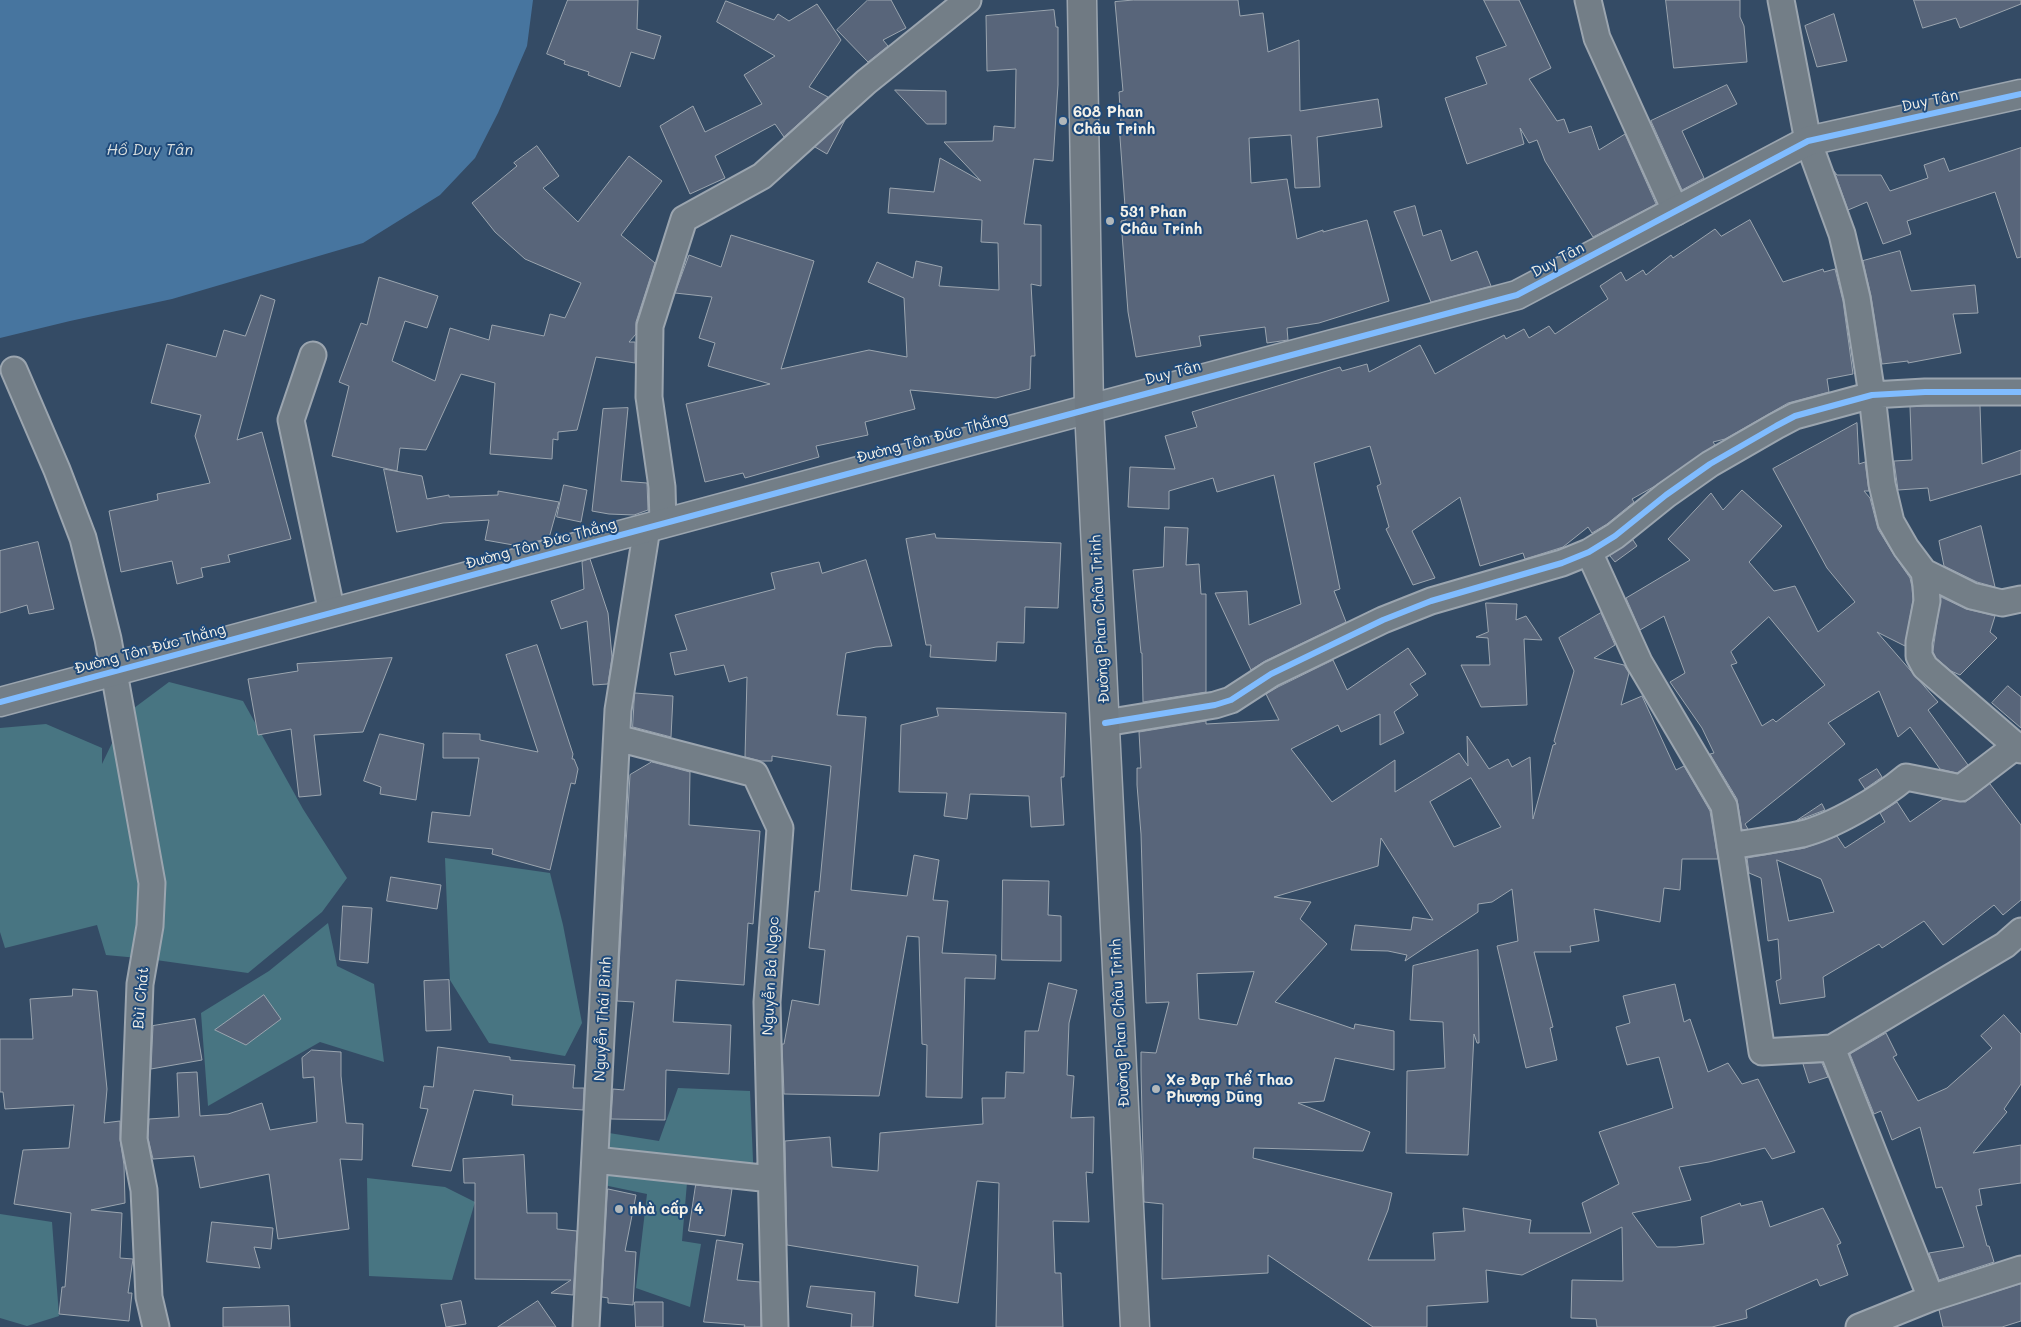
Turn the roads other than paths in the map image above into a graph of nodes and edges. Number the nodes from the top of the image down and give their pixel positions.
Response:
1 (968, 0) edge
2 (1082, 0) edge
3 (1588, 0) edge
4 (1781, 0) edge
5 (2021, 94) edge
6 (1808, 141) junction
7 (1676, 212) junction
8 (313, 355) dead end
9 (14, 370) dead end
10 (2021, 392) edge
11 (1872, 395) junction
12 (1089, 409) junction
13 (655, 526) junction
14 (1589, 552) junction
15 (1924, 572) junction
16 (2021, 599) edge
17 (332, 613) junction
18 (113, 672) junction
19 (0, 702) edge
20 (1105, 723) junction
21 (617, 738) junction
22 (2019, 748) edge
23 (1730, 846) junction
24 (2021, 931) edge
25 (1832, 1048) junction
26 (595, 1160) junction
27 (771, 1179) junction
28 (2021, 1269) edge
29 (1931, 1298) junction
30 (156, 1327) edge
31 (586, 1327) edge
32 (775, 1327) edge
33 (1135, 1327) edge
34 (1859, 1327) edge

1 - 13 street, Nguyễn Thái Bình
2 - 12 main road, Đường Phan Châu Trinh
3 - 7 street
4 - 6 street
5 - 6 street, Duy Tân
6 - 7 street, Duy Tân
6 - 11 street
7 - 12 street, Duy Tân
8 - 17 street
9 - 18 street, Bùi Chát
10 - 11 street
11 - 14 street
11 - 15 street
12 - 13 street, Đường Tôn Đức Thắng
12 - 20 main road, Đường Phan Châu Trinh
13 - 17 street, Đường Tôn Đức Thắng
13 - 21 street, Nguyễn Thái Bình
14 - 20 street
14 - 23 street
15 - 16 street
15 - 22 street
17 - 18 street, Đường Tôn Đức Thắng
18 - 19 street, Đường Tôn Đức Thắng
18 - 30 street, Bùi Chát
20 - 33 main road, Đường Phan Châu Trinh
21 - 26 street, Nguyễn Thái Bình
21 - 27 street, Nguyễn Bá Ngọc
22 - 23 street
23 - 25 street
24 - 25 street
25 - 29 street
26 - 27 street
26 - 31 street, Nguyễn Thái Bình
27 - 32 street, Nguyễn Bá Ngọc
28 - 29 street
29 - 34 street

